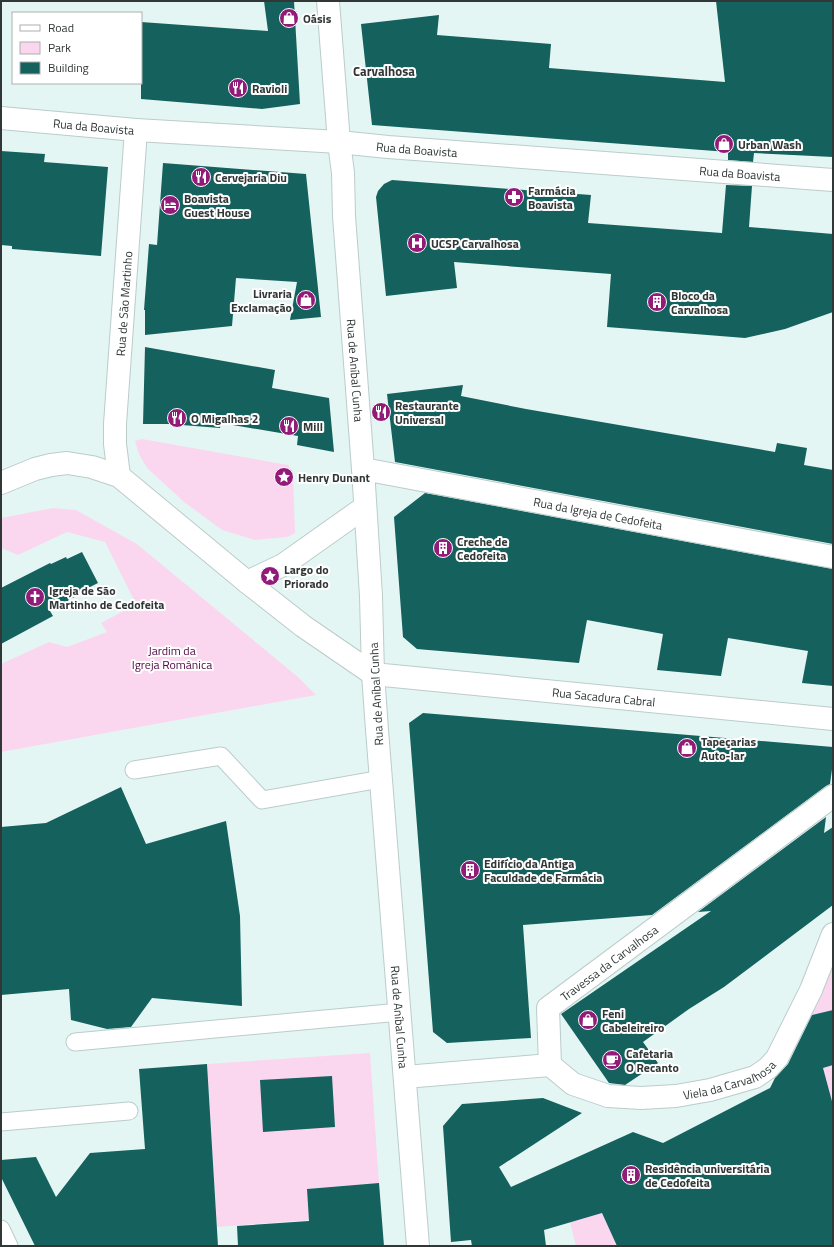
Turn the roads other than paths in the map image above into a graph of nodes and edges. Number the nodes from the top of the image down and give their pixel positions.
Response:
1 (328, 1) edge
2 (1, 118) edge
3 (136, 130) junction
4 (339, 142) junction
5 (833, 180) edge
6 (363, 469) junction
7 (119, 476) junction
8 (1, 483) edge
9 (365, 508) junction
10 (833, 557) edge
11 (247, 582) junction
12 (374, 674) junction
13 (833, 719) edge
14 (134, 770) dead end
15 (381, 779) junction
16 (833, 796) edge
17 (833, 934) edge
18 (400, 1012) junction
19 (75, 1042) dead end
20 (550, 1065) junction
21 (405, 1077) junction
22 (129, 1111) dead end
23 (1, 1122) edge
24 (1, 1229) edge
25 (9, 1246) edge
26 (418, 1246) edge

1 - 4 street, Rua de Aníbal Cunha
2 - 3 street, Rua da Boavista
3 - 4 street, Rua da Boavista
3 - 7 street, Rua de São Martinho
4 - 5 street, Rua da Boavista
4 - 6 street, Rua de Aníbal Cunha
6 - 9 street, Rua de Aníbal Cunha
6 - 10 street, Rua da Igreja de Cedofeita
7 - 8 street
7 - 11 street
9 - 11 street
9 - 12 street, Rua de Aníbal Cunha
11 - 12 street
12 - 13 street, Rua Sacadura Cabral
12 - 15 street, Rua de Aníbal Cunha
14 - 15 lane
15 - 18 street, Rua de Aníbal Cunha
16 - 20 street, Travessa da Carvalhosa
17 - 20 street, Viela da Carvalhosa
18 - 19 lane
18 - 21 street, Rua de Aníbal Cunha
20 - 21 street
21 - 26 street, Rua de Aníbal Cunha
22 - 23 lane
24 - 25 lane

